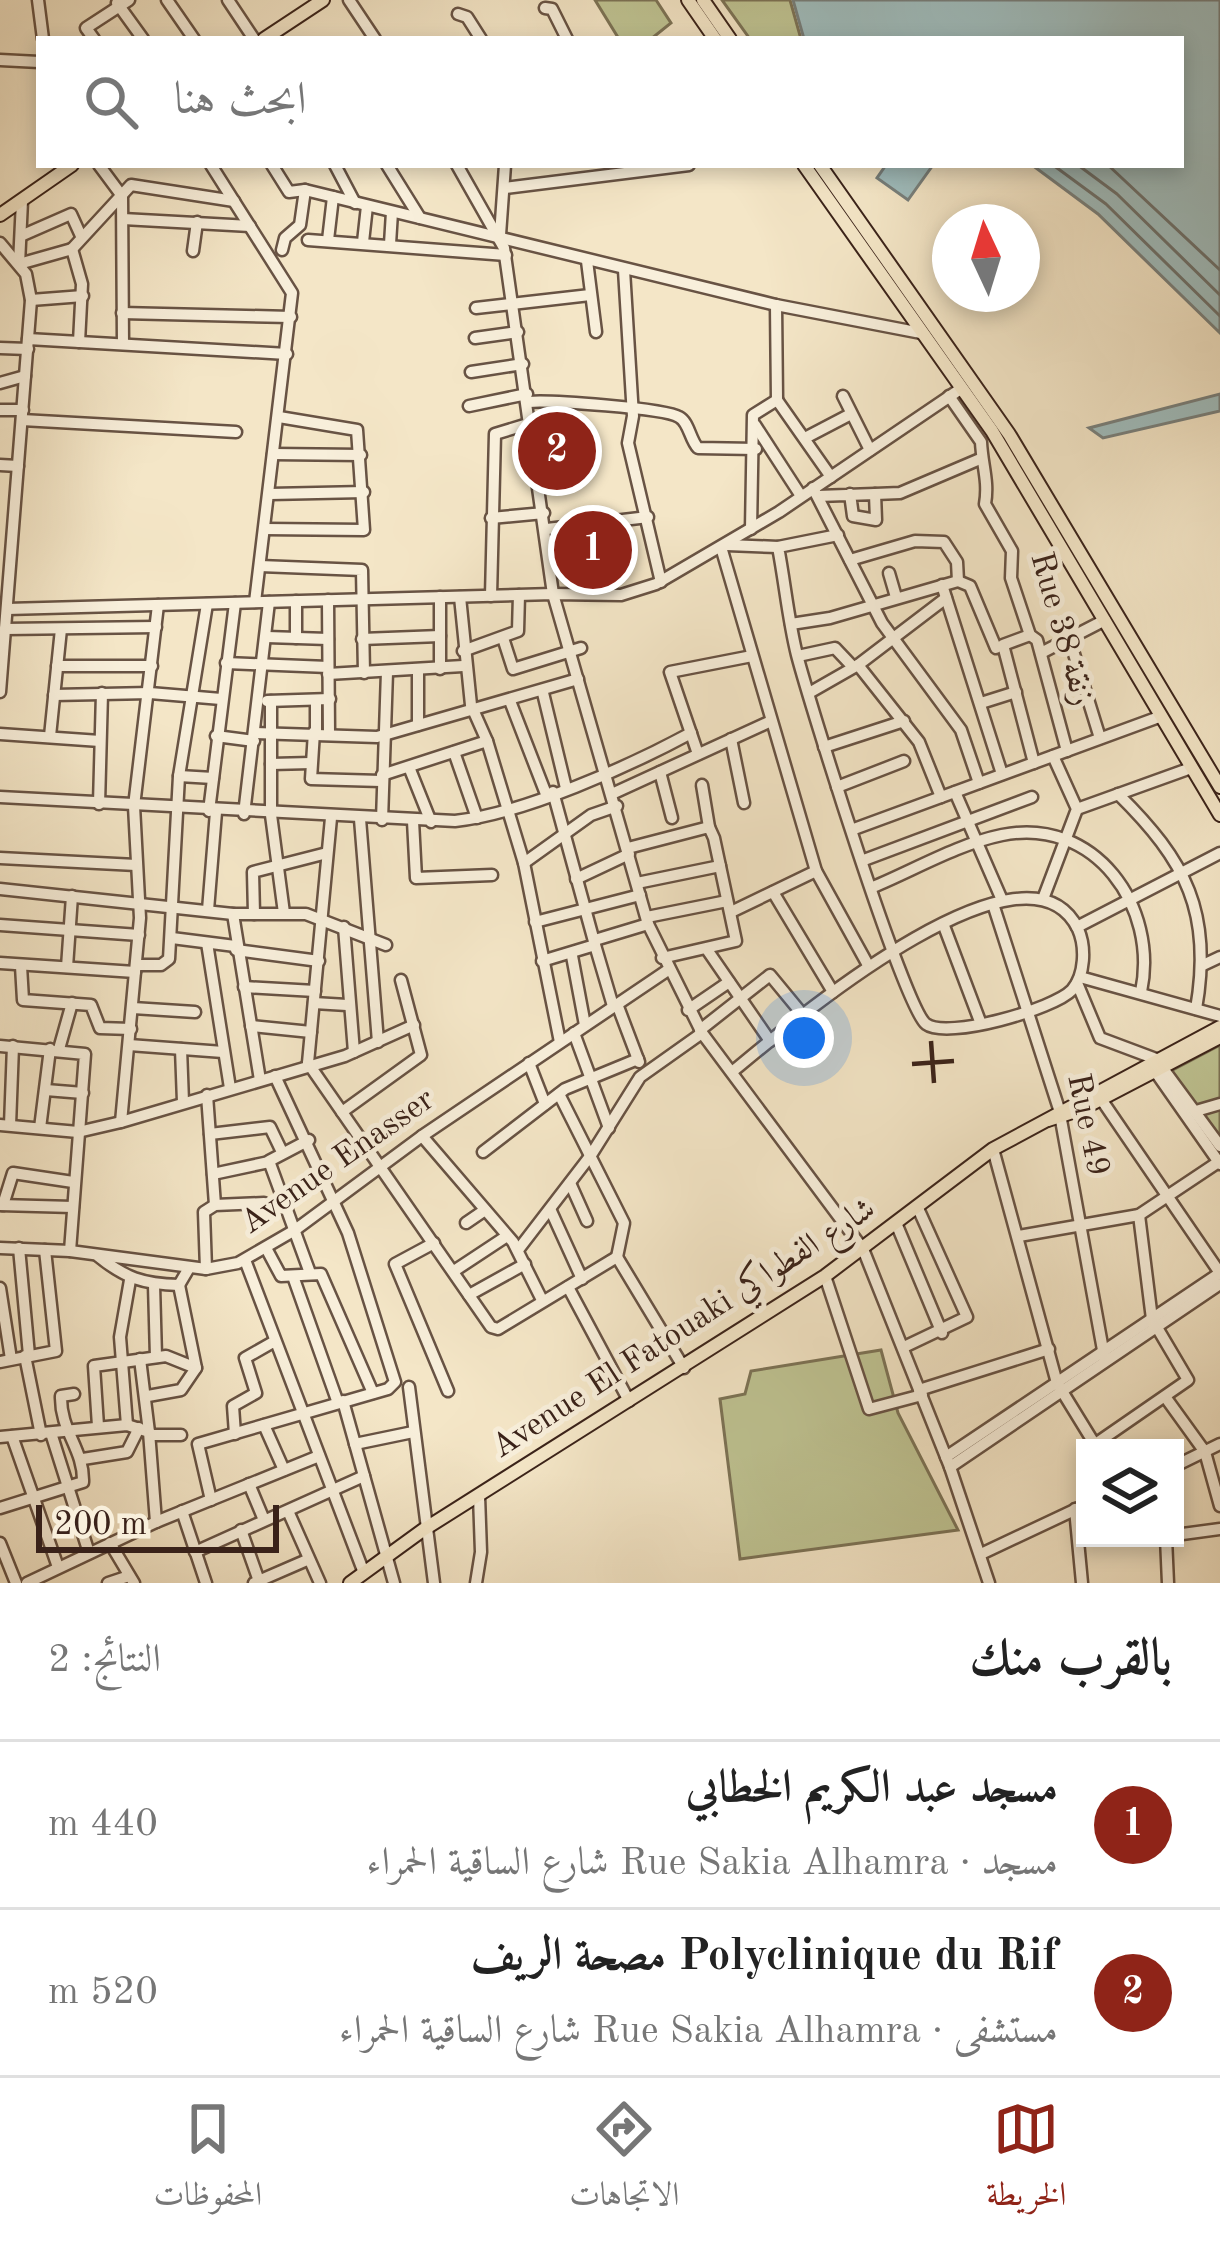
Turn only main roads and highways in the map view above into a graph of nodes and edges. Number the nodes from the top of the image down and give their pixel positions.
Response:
1 (312, 0) edge
2 (323, 0) edge
3 (688, 0) edge
4 (703, 0) edge
5 (263, 36) edge
6 (264, 36) edge
7 (713, 36) edge
8 (728, 36) edge
9 (68, 168) edge
10 (806, 168) edge
11 (822, 168) edge
12 (0, 215) edge
13 (1220, 787) edge
14 (1220, 815) edge
15 (1220, 1027) edge
16 (1220, 1037) edge
17 (1154, 1063) junction
18 (1056, 1116) junction
19 (350, 1583) edge

1 - 5 main road
2 - 6 main road
3 - 7 main road
4 - 8 main road
9 - 12 main road
10 - 14 main road
11 - 13 main road
15 - 17 main road, Avenue El Fatouaki شارع الفطواكي
16 - 17 main road, Avenue El Fatouaki شارع الفطواكي
17 - 18 main road, Avenue El Fatouaki شارع الفطواكي
17 - 18 main road, Avenue El Fatouaki شارع الفطواكي
18 - 19 main road, Avenue El Fatouaki شارع الفطواكي

